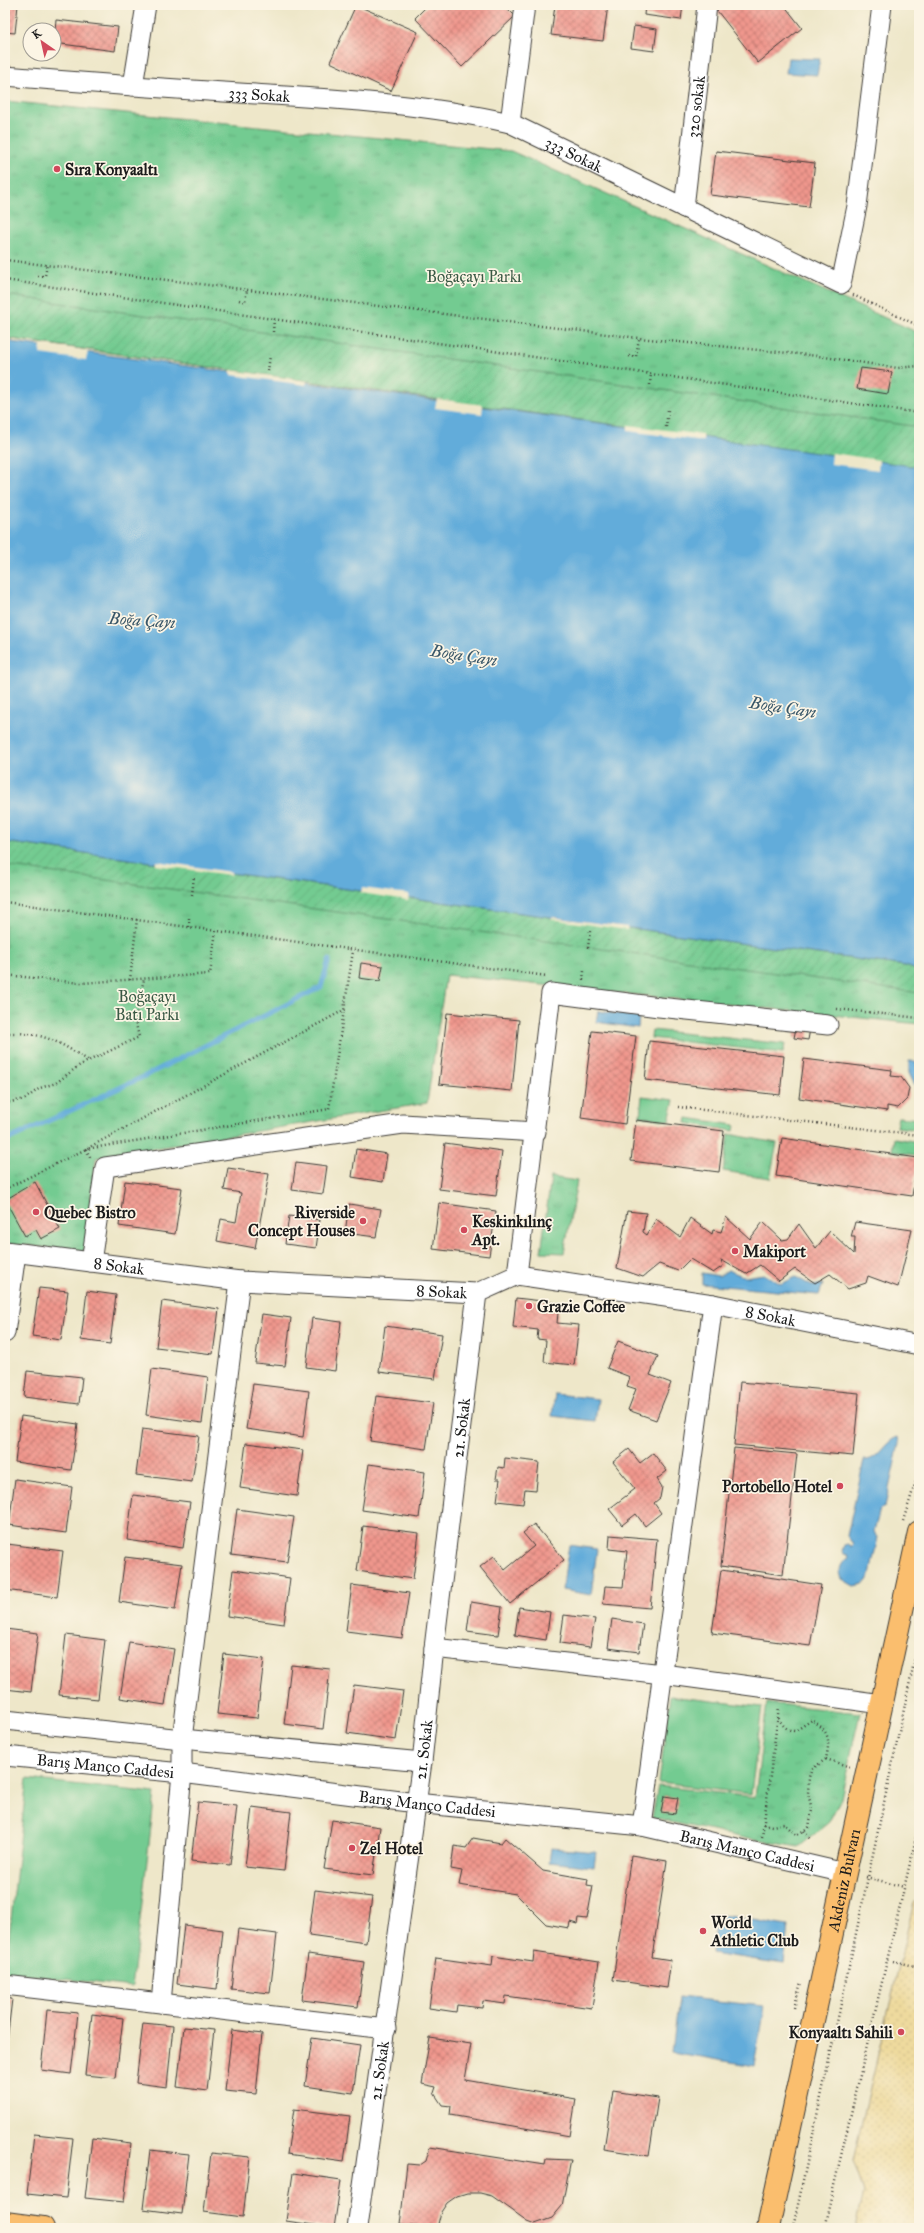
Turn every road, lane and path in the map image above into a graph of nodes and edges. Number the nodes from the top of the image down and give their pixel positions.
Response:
1 (146, 5) edge
2 (525, 5) edge
3 (707, 5) edge
4 (882, 5) edge
5 (5, 76) edge
6 (134, 86) junction
7 (510, 123) junction
8 (684, 208) junction
9 (5, 260) edge
10 (47, 265) junction
11 (38, 276) dead end
12 (5, 280) edge
13 (247, 289) junction
14 (853, 295) dead end
15 (239, 300) dead end
16 (274, 319) junction
17 (919, 326) edge
18 (273, 332) dead end
19 (639, 338) junction
20 (270, 355) dead end
21 (629, 356) dead end
22 (919, 366) edge
23 (268, 371) dead end
24 (651, 374) junction
25 (650, 385) dead end
26 (668, 410) dead end
27 (919, 413) edge
28 (666, 427) dead end
29 (194, 876) dead end
30 (192, 895) dead end
31 (5, 902) edge
32 (189, 917) dead end
33 (137, 919) junction
34 (188, 927) junction
35 (216, 931) junction
36 (590, 931) dead end
37 (588, 948) dead end
38 (353, 950) junction
39 (584, 971) dead end
40 (5, 975) edge
41 (551, 976) dead end
42 (144, 979) junction
43 (575, 979) dead end
44 (130, 980) junction
45 (346, 1009) junction
46 (828, 1025) dead end
47 (5, 1033) edge
48 (89, 1060) junction
49 (5, 1103) edge
50 (678, 1107) dead end
51 (536, 1132) junction
52 (919, 1135) edge
53 (86, 1149) junction
54 (90, 1163) dead end
55 (5, 1189) edge
56 (11, 1252) edge
57 (91, 1262) junction
58 (517, 1275) junction
59 (240, 1281) junction
60 (477, 1293) junction
61 (713, 1304) junction
62 (5, 1333) edge
63 (919, 1345) edge
64 (919, 1532) edge
65 (919, 1639) edge
66 (434, 1648) junction
67 (663, 1674) junction
68 (882, 1704) junction
69 (779, 1705) dead end
70 (778, 1717) junction
71 (5, 1720) edge
72 (182, 1739) junction
73 (5, 1756) edge
74 (826, 1759) junction
75 (422, 1762) junction
76 (855, 1769) dead end
77 (182, 1774) junction
78 (416, 1803) junction
79 (763, 1824) junction
80 (919, 1825) edge
81 (642, 1826) junction
82 (804, 1831) junction
83 (810, 1839) dead end
84 (758, 1853) junction
85 (845, 1873) junction
86 (867, 1877) junction
87 (904, 1887) junction
88 (893, 1961) dead end
89 (919, 1967) edge
90 (5, 1985) edge
91 (161, 2003) junction
92 (386, 2029) junction
93 (5, 2223) edge
94 (43, 2228) edge
95 (357, 2228) edge
96 (768, 2228) edge
97 (793, 2228) edge
98 (824, 2228) edge

1 - 6 street
2 - 7 street
3 - 8 street, 320 sokak
4 - 8 street, 333 Sokak
5 - 6 street, 333 Sokak
6 - 7 street, 333 Sokak
7 - 8 street, 333 Sokak
9 - 10 path
10 - 11 path
10 - 13 path
12 - 16 path
13 - 15 path
13 - 19 path
14 - 17 path
16 - 18 path
16 - 24 path
19 - 21 path
19 - 22 path
20 - 23 path
24 - 25 path
24 - 27 path
26 - 28 path
29 - 30 path
31 - 33 path
32 - 34 path
33 - 34 path
33 - 44 path
34 - 35 path
35 - 38 path
35 - 42 path
36 - 37 path
38 - 41 path
38 - 45 path
39 - 43 path
40 - 44 path
42 - 44 path
42 - 48 path
45 - 53 path
45 - 53 path
46 - 51 street
47 - 48 path
48 - 49 path
50 - 52 path
51 - 57 street
51 - 58 street
53 - 54 path
53 - 55 path
56 - 57 street, 8 Sokak
56 - 62 street
57 - 59 street, 8 Sokak
58 - 60 street, 8 Sokak
58 - 61 street, 8 Sokak
59 - 60 street, 8 Sokak
59 - 72 street
60 - 66 street, 21. Sokak
61 - 63 street, 8 Sokak
61 - 67 street
64 - 68 main road, Akdeniz Bulvarı
65 - 86 path
66 - 67 street
66 - 75 street, 21. Sokak
67 - 68 street
67 - 81 street
68 - 85 main road, Akdeniz Bulvarı
69 - 70 path
70 - 74 path
70 - 79 path
71 - 72 street
72 - 75 street
72 - 77 street
73 - 77 street, Barış Manço Caddesi
74 - 76 path
74 - 82 path
75 - 78 street, 21. Sokak
77 - 78 street, Barış Manço Caddesi
77 - 91 street
78 - 81 street, Barış Manço Caddesi
78 - 92 street, 21. Sokak
79 - 82 path
79 - 84 path
80 - 87 path
81 - 84 street, Barış Manço Caddesi
82 - 83 path
84 - 85 street, Barış Manço Caddesi
85 - 96 main road, Akdeniz Bulvarı
86 - 87 path
86 - 97 path
87 - 98 path
88 - 89 path
90 - 91 street
91 - 92 street
92 - 95 street, 21. Sokak
93 - 94 main road

